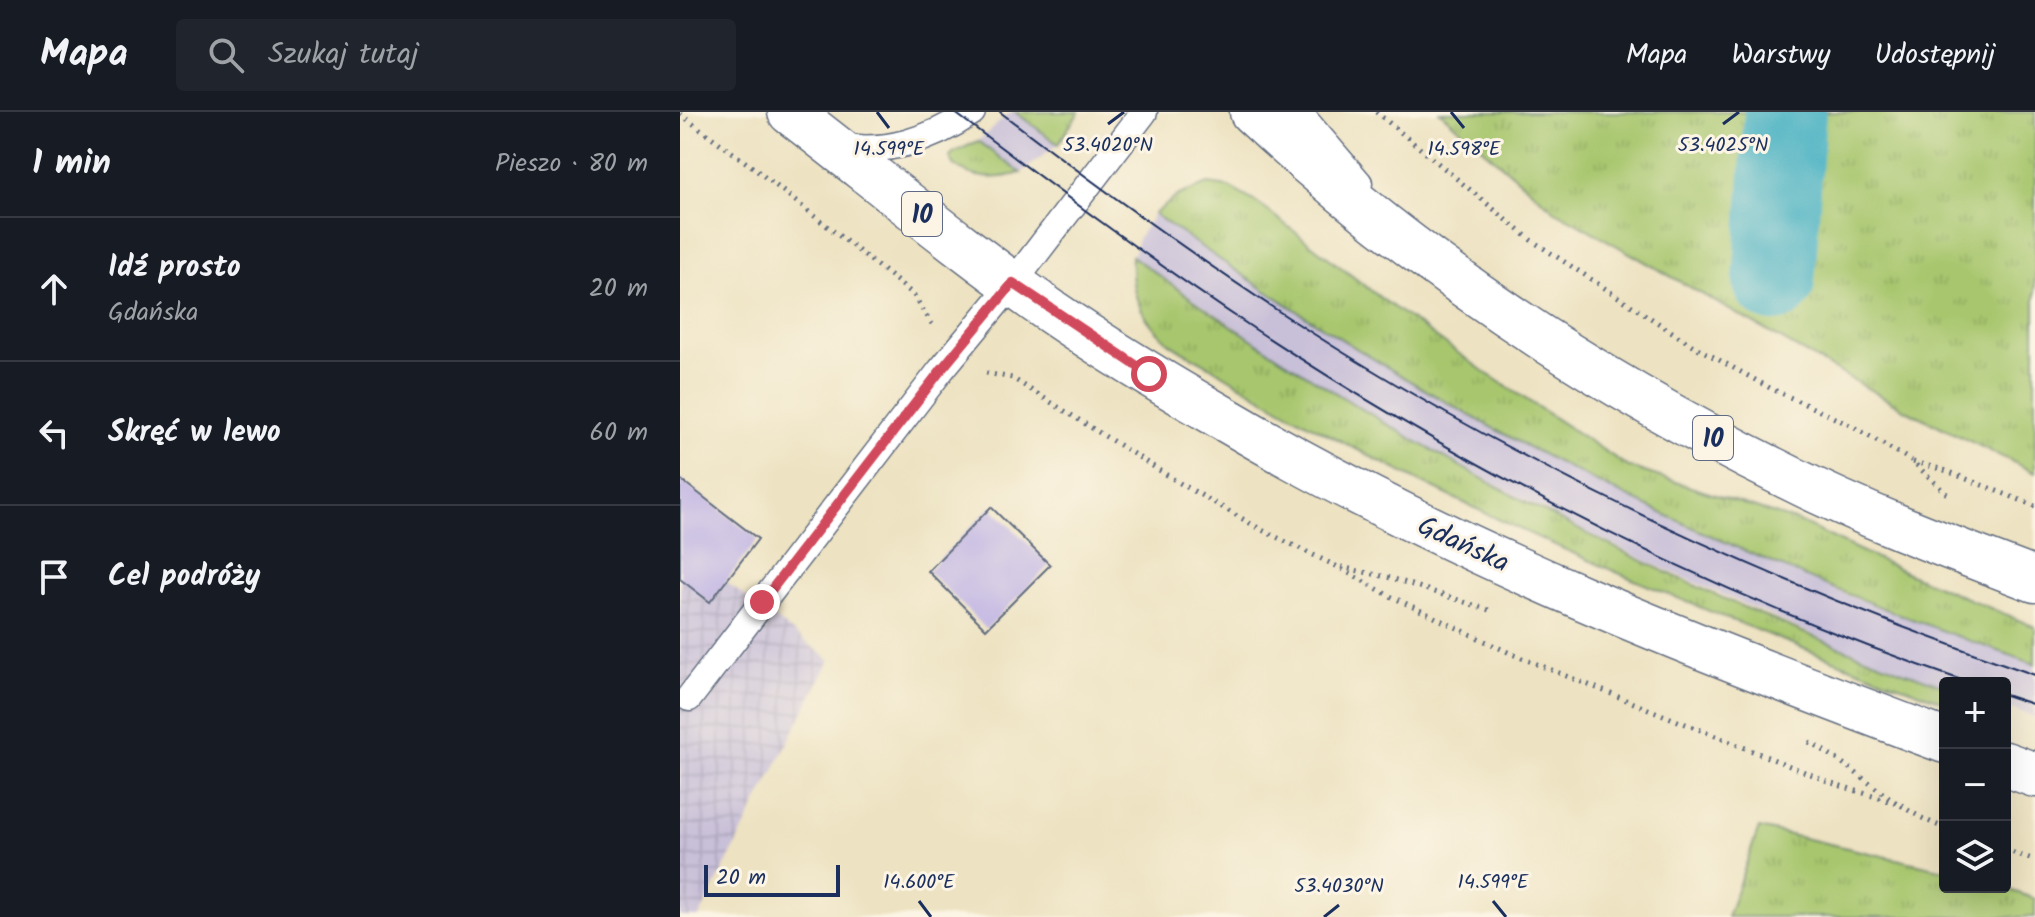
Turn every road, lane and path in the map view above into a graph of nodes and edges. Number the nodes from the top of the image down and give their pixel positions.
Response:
1 (790, 112) edge
2 (797, 112) edge
3 (972, 112) edge
4 (1144, 112) edge
5 (1252, 112) edge
6 (1298, 112) edge
7 (1376, 112) edge
8 (832, 144) junction
9 (1416, 250) junction
10 (1013, 283) junction
11 (2035, 506) edge
12 (2035, 580) edge
13 (1494, 611) dead end
14 (683, 700) edge
15 (1798, 737) dead end
16 (1939, 739) edge
17 (2011, 766) edge
18 (2035, 775) edge
19 (1904, 806) junction
20 (1939, 826) edge
21 (2011, 852) edge
22 (2035, 860) edge

1 - 8 main road, Gdańska / 10
2 - 8 lane
3 - 8 lane
4 - 10 lane
5 - 9 main road, 10
6 - 9 lane
7 - 11 path
8 - 10 main road, Gdańska / 10
9 - 12 main road, 10
10 - 14 lane
10 - 16 main road, Gdańska / 10
13 - 19 path
15 - 19 path
17 - 18 main road
19 - 20 path
21 - 22 path

